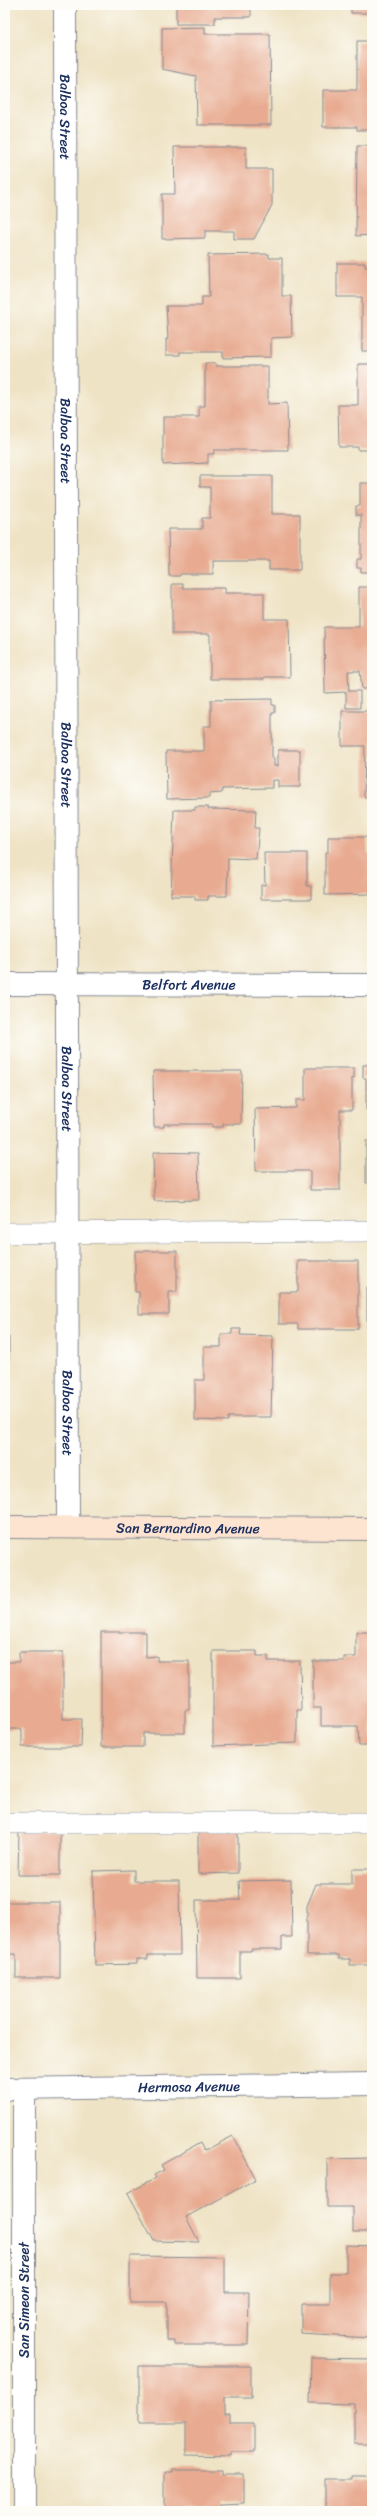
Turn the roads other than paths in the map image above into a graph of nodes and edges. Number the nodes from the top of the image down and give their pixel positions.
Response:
1 (65, 5) edge
2 (5, 984) edge
3 (68, 985) junction
4 (372, 985) edge
5 (372, 1231) edge
6 (68, 1232) junction
7 (5, 1233) edge
8 (68, 1526) junction
9 (5, 1527) edge
10 (372, 1529) edge
11 (5, 1823) edge
12 (372, 1823) edge
13 (372, 2084) edge
14 (14, 2089) edge
15 (24, 2511) edge

1 - 3 street, Balboa Street
2 - 3 street, Belfort Avenue
3 - 4 street, Belfort Avenue
3 - 6 street, Balboa Street
5 - 6 lane
6 - 7 lane
6 - 8 street, Balboa Street
8 - 9 main road, San Bernardino Avenue
8 - 10 main road, San Bernardino Avenue
11 - 12 lane
13 - 14 street, Hermosa Avenue
14 - 15 street, San Simeon Street

